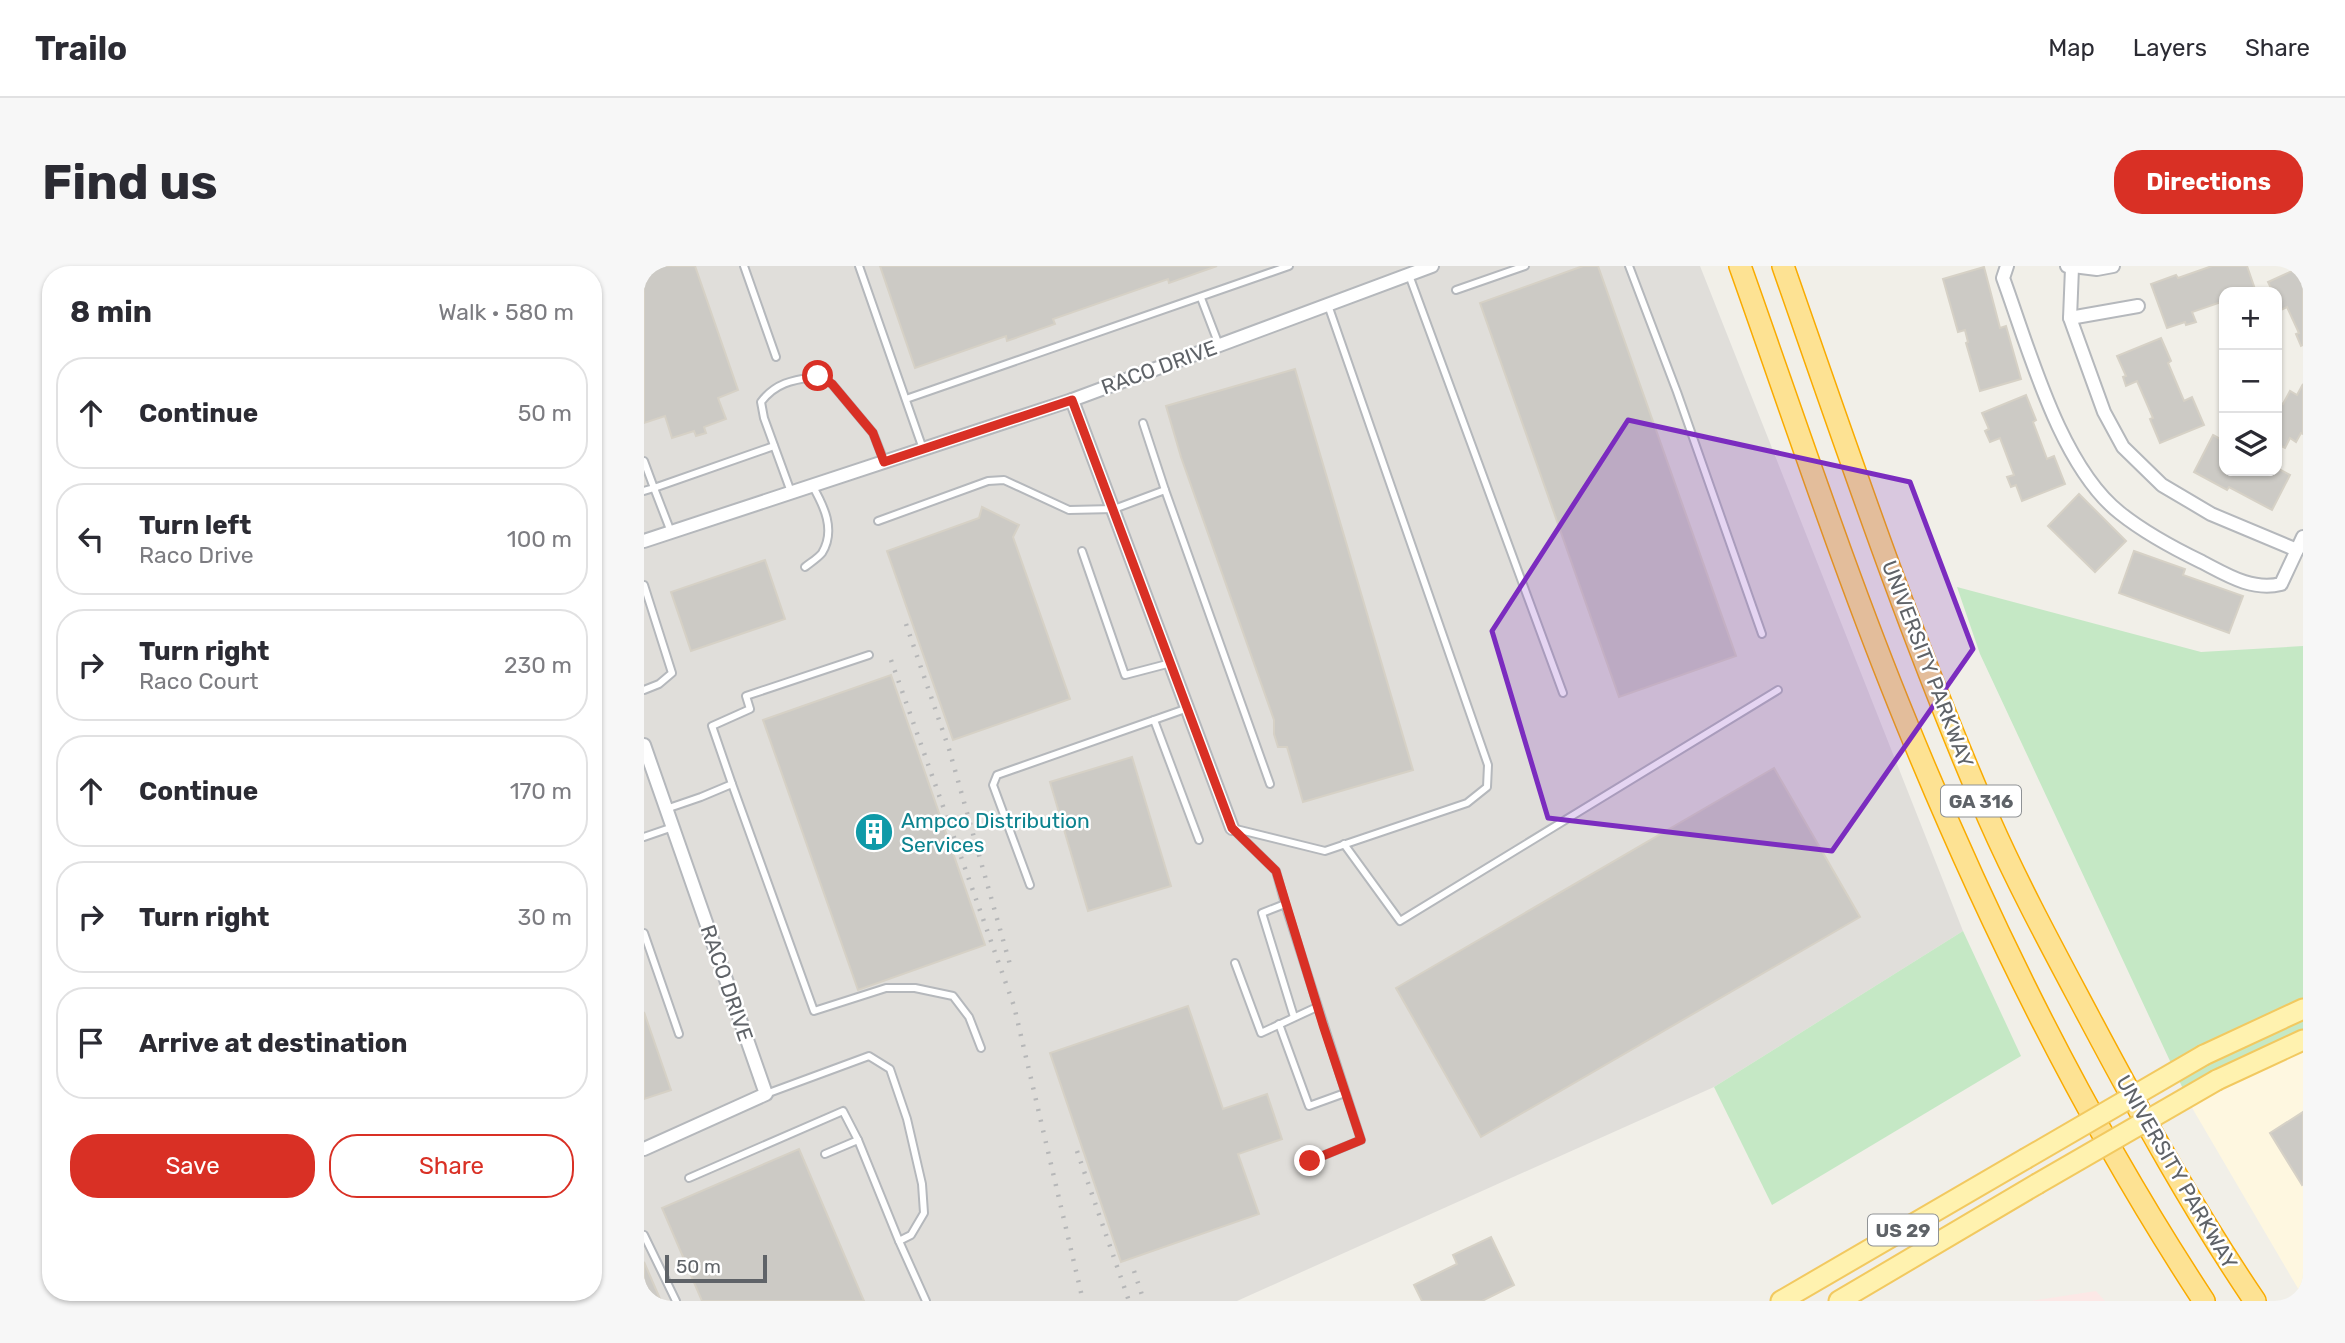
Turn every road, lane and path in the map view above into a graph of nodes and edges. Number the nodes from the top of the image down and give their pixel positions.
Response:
1 (744, 266) edge
2 (859, 266) edge
3 (1289, 266) edge
4 (1432, 266) edge
5 (1525, 266) edge
6 (1629, 266) edge
7 (1728, 266) edge
8 (1740, 266) edge
9 (1783, 266) edge
10 (2007, 266) edge
11 (2113, 266) edge
12 (2071, 267) edge
13 (1409, 275) junction
14 (1456, 290) dead end
15 (1201, 298) junction
16 (1328, 305) junction
17 (2138, 306) dead end
18 (2070, 318) junction
19 (1764, 332) junction
20 (1219, 345) junction
21 (776, 357) dead end
22 (905, 399) junction
23 (1072, 400) junction
24 (1143, 423) dead end
25 (774, 446) junction
26 (923, 449) junction
27 (644, 461) edge
28 (884, 462) junction
29 (812, 485) junction
30 (654, 488) junction
31 (1165, 490) junction
32 (644, 491) edge
33 (791, 492) junction
34 (1114, 509) junction
35 (878, 521) dead end
36 (671, 532) junction
37 (2303, 537) edge
38 (644, 541) edge
39 (2297, 550) junction
40 (1082, 551) dead end
41 (805, 566) dead end
42 (644, 585) edge
43 (1762, 634) dead end
44 (869, 655) dead end
45 (1171, 663) junction
46 (644, 690) edge
47 (1778, 690) dead end
48 (1563, 693) dead end
49 (1188, 708) junction
50 (1154, 720) junction
51 (644, 745) edge
52 (732, 784) junction
53 (1270, 784) dead end
54 (666, 809) junction
55 (673, 828) junction
56 (1232, 828) junction
57 (644, 838) edge
58 (1199, 840) dead end
59 (1344, 844) junction
60 (1030, 885) dead end
61 (1285, 904) junction
62 (644, 933) edge
63 (1236, 964) dead end
64 (1317, 1007) junction
65 (2303, 1009) edge
66 (1294, 1017) junction
67 (1279, 1024) junction
68 (679, 1034) dead end
69 (2303, 1040) edge
70 (981, 1048) dead end
71 (1345, 1093) junction
72 (766, 1094) junction
73 (858, 1140) junction
74 (644, 1149) edge
75 (825, 1154) dead end
76 (1310, 1161) dead end
77 (689, 1178) dead end
78 (644, 1235) edge
79 (899, 1241) junction
80 (676, 1301) edge
81 (926, 1301) edge
82 (1781, 1301) edge
83 (1839, 1301) edge
84 (2204, 1301) edge
85 (2255, 1301) edge

1 - 21 lane
2 - 22 lane
3 - 15 lane
4 - 13 street, RACO DRIVE
5 - 14 lane
6 - 43 lane
7 - 19 highway
8 - 19 highway, UNIVERSITY PARKWAY / GA 316
9 - 85 highway, UNIVERSITY PARKWAY / GA 316
10 - 39 street
11 - 12 street
12 - 18 street
13 - 16 street, RACO DRIVE
13 - 48 lane
15 - 20 lane
15 - 22 lane
16 - 20 street, RACO DRIVE
16 - 59 lane
17 - 18 street
18 - 39 street
19 - 84 highway, UNIVERSITY PARKWAY / GA 316
20 - 23 street, RACO DRIVE
22 - 26 lane
23 - 26 street, RACO DRIVE
23 - 34 street
24 - 31 lane
25 - 28 lane
25 - 30 lane
25 - 33 lane
26 - 28 street, RACO DRIVE
27 - 30 lane
28 - 29 street, RACO DRIVE
29 - 33 street, RACO DRIVE
29 - 41 lane
30 - 32 lane
30 - 36 lane
31 - 34 lane
31 - 53 lane
33 - 36 street, RACO DRIVE
34 - 35 lane
34 - 45 street
36 - 38 street, RACO DRIVE
37 - 39 street
40 - 45 lane
42 - 46 lane
44 - 52 lane
45 - 49 street
47 - 59 lane
49 - 50 lane
49 - 56 street
50 - 58 lane
50 - 60 lane
51 - 54 street, RACO DRIVE
52 - 54 lane
52 - 70 lane
54 - 55 street, RACO DRIVE
55 - 57 lane
55 - 72 street, RACO DRIVE
56 - 59 lane
56 - 61 lane
61 - 64 lane
61 - 66 lane
62 - 68 lane
63 - 67 lane
64 - 66 lane
64 - 71 lane
65 - 82 main road, US 29, bridge
66 - 67 lane
67 - 71 lane
69 - 83 main road, US 29, bridge
71 - 76 lane
72 - 74 street
72 - 79 lane
73 - 75 lane
73 - 77 lane
73 - 79 lane
78 - 80 lane
79 - 81 lane

